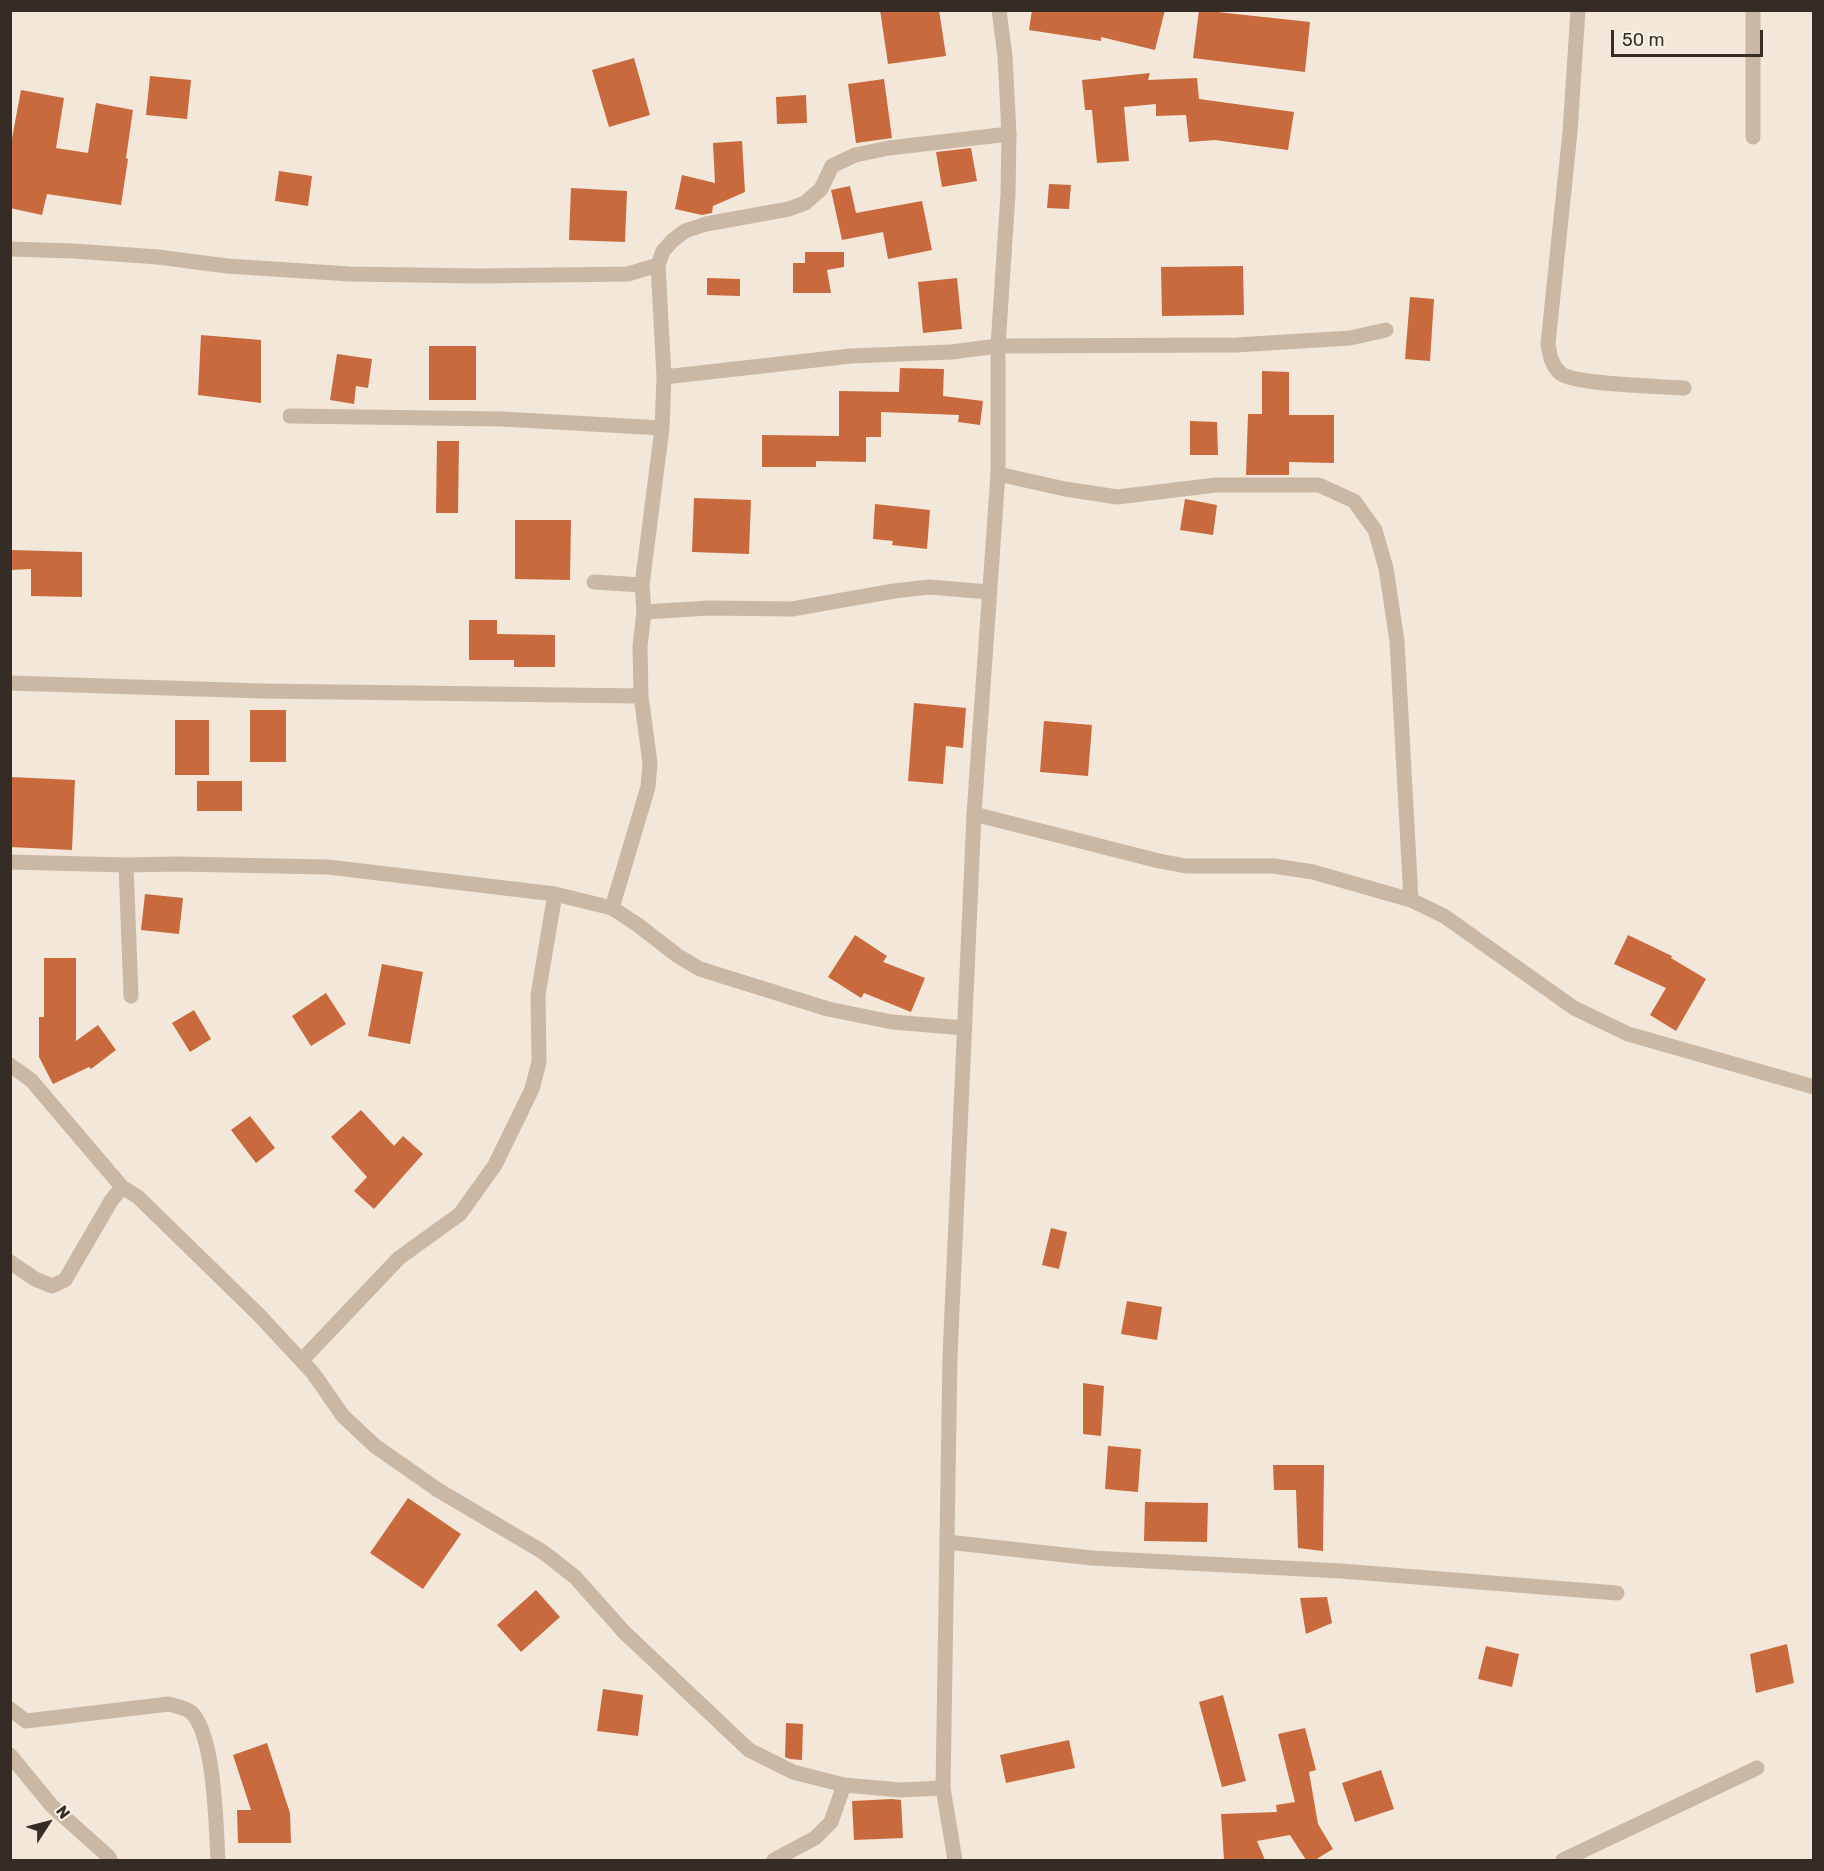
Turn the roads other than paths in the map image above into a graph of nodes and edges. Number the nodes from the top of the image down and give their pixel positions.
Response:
1 (999, 10) edge
2 (1578, 10) edge
3 (1753, 10) edge
4 (1009, 134) junction
5 (1753, 136) dead end
6 (10, 249) edge
7 (658, 265) junction
8 (1386, 330) dead end
9 (998, 346) junction
10 (664, 377) junction
11 (1684, 388) dead end
12 (290, 416) dead end
13 (662, 428) junction
14 (998, 474) junction
15 (594, 582) dead end
16 (642, 585) junction
17 (989, 592) junction
18 (644, 612) junction
19 (10, 682) edge
20 (641, 696) junction
21 (974, 814) junction
22 (10, 862) edge
23 (126, 866) junction
24 (555, 894) junction
25 (1411, 900) junction
26 (612, 908) junction
27 (131, 996) dead end
28 (965, 1028) junction
29 (10, 1065) edge
30 (1814, 1087) edge
31 (122, 1186) junction
32 (10, 1262) edge
33 (302, 1360) junction
34 (947, 1542) junction
35 (1617, 1593) dead end
36 (10, 1709) edge
37 (10, 1755) edge
38 (1757, 1768) dead end
39 (844, 1785) junction
40 (943, 1788) junction
41 (110, 1860) edge
42 (218, 1860) edge
43 (774, 1860) edge
44 (955, 1860) edge
45 (1563, 1860) edge

1 - 4 street
2 - 11 street
3 - 5 street
4 - 7 street
4 - 9 street
6 - 7 street
7 - 10 street
8 - 9 street
9 - 10 street
9 - 14 street
10 - 13 street
12 - 13 street
13 - 16 street
14 - 17 street
14 - 25 street
15 - 16 street
16 - 18 street
17 - 18 street
17 - 21 street
18 - 20 street
19 - 20 street
20 - 26 street
21 - 25 street
21 - 28 street
22 - 23 street
23 - 24 street
23 - 27 street
24 - 26 street
24 - 33 street
25 - 30 street
26 - 28 street
28 - 34 street
29 - 31 street
31 - 32 street
31 - 33 street
33 - 39 street
34 - 35 street
34 - 40 street
36 - 42 street
37 - 41 street
38 - 45 street
39 - 40 street
39 - 43 street
40 - 44 street

